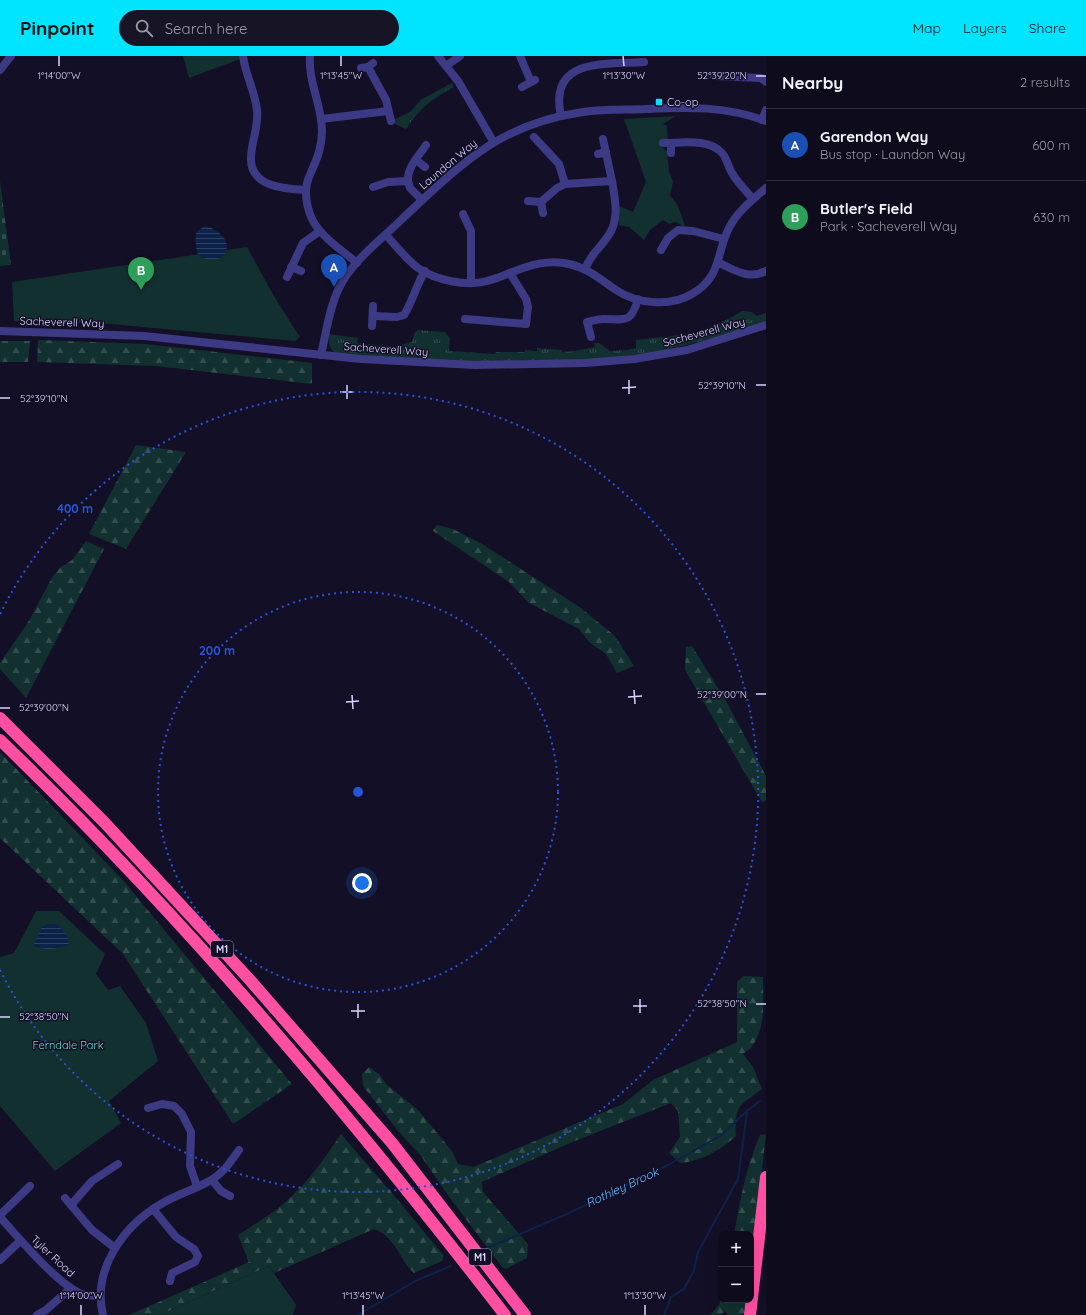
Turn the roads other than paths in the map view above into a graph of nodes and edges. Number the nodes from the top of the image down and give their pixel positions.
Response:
1 (11, 56) edge
2 (244, 56) edge
3 (310, 56) edge
4 (438, 56) edge
5 (460, 56) edge
6 (520, 56) edge
7 (644, 62) dead end
8 (367, 66) dead end
9 (446, 66) junction
10 (0, 70) edge
11 (714, 76) dead end
12 (766, 82) edge
13 (522, 87) dead end
14 (766, 110) edge
15 (388, 111) junction
16 (561, 116) junction
17 (321, 119) junction
18 (764, 120) edge
19 (391, 121) dead end
20 (534, 137) dead end
21 (602, 139) dead end
22 (493, 142) junction
23 (540, 144) junction
24 (426, 145) dead end
25 (533, 150) dead end
26 (671, 153) dead end
27 (416, 160) junction
28 (425, 167) dead end
29 (408, 181) junction
30 (612, 181) junction
31 (565, 184) junction
32 (373, 187) dead end
33 (766, 188) edge
34 (306, 190) junction
35 (753, 199) junction
36 (422, 200) junction
37 (528, 202) dead end
38 (541, 202) junction
39 (543, 213) dead end
40 (463, 214) dead end
41 (320, 231) junction
42 (386, 234) junction
43 (724, 239) junction
44 (661, 250) dead end
45 (357, 263) junction
46 (719, 263) junction
47 (291, 267) junction
48 (585, 269) junction
49 (301, 271) dead end
50 (425, 271) junction
51 (766, 271) edge
52 (510, 273) junction
53 (287, 277) dead end
54 (471, 283) junction
55 (638, 299) junction
56 (374, 306) dead end
57 (373, 316) junction
58 (465, 319) dead end
59 (766, 325) edge
60 (372, 326) dead end
61 (0, 331) edge
62 (591, 337) dead end
63 (321, 355) junction
64 (0, 718) edge
65 (0, 740) edge
66 (148, 1108) dead end
67 (239, 1150) dead end
68 (118, 1164) dead end
69 (766, 1177) edge
70 (212, 1180) junction
71 (30, 1186) dead end
72 (197, 1186) junction
73 (230, 1196) dead end
74 (65, 1198) dead end
75 (71, 1205) junction
76 (153, 1209) junction
77 (0, 1216) edge
78 (20, 1240) junction
79 (116, 1248) junction
80 (0, 1260) edge
81 (170, 1281) dead end
82 (71, 1288) junction
83 (100, 1296) junction
84 (37, 1315) edge
85 (103, 1315) edge
86 (505, 1315) edge
87 (524, 1315) edge
88 (750, 1315) edge

1 - 10 street
2 - 34 street
3 - 17 street
4 - 9 street
5 - 9 street
6 - 13 street
7 - 16 street
8 - 15 street
9 - 22 street
11 - 12 street
14 - 18 street
15 - 17 street
15 - 19 street
16 - 18 street, Laundon Way
16 - 22 street, Laundon Way
17 - 34 street
20 - 23 street
21 - 30 street
22 - 36 street, Laundon Way
23 - 25 street
23 - 31 street
24 - 27 street
26 - 35 street
27 - 28 street
27 - 29 street
29 - 32 street
29 - 36 street
30 - 31 street
30 - 48 street
31 - 38 street
33 - 35 street
34 - 41 street
35 - 43 street
36 - 42 street, Laundon Way
37 - 38 street
38 - 39 street
40 - 54 street
41 - 45 street
41 - 47 street
42 - 45 street, Laundon Way
42 - 50 street
43 - 44 street
43 - 46 street
45 - 63 street, Laundon Way
46 - 51 street
46 - 55 street
47 - 49 street
47 - 53 street
48 - 52 street
48 - 55 street
50 - 54 street
50 - 57 street
52 - 54 street
52 - 58 street
55 - 62 street
56 - 57 street
57 - 60 street
59 - 63 street, Sacheverell Way
61 - 63 street, Sacheverell Way
64 - 87 highway, M1
65 - 86 highway, M1
66 - 72 street
67 - 70 street
68 - 75 street
69 - 88 highway
70 - 72 street
70 - 73 street
71 - 77 street
72 - 76 street
74 - 75 street
75 - 79 street
76 - 79 street
76 - 81 street
77 - 78 street, Tyler Road
78 - 80 street
78 - 82 street, Tyler Road
79 - 83 street
82 - 83 street, Tyler Road
82 - 84 street
83 - 85 street

